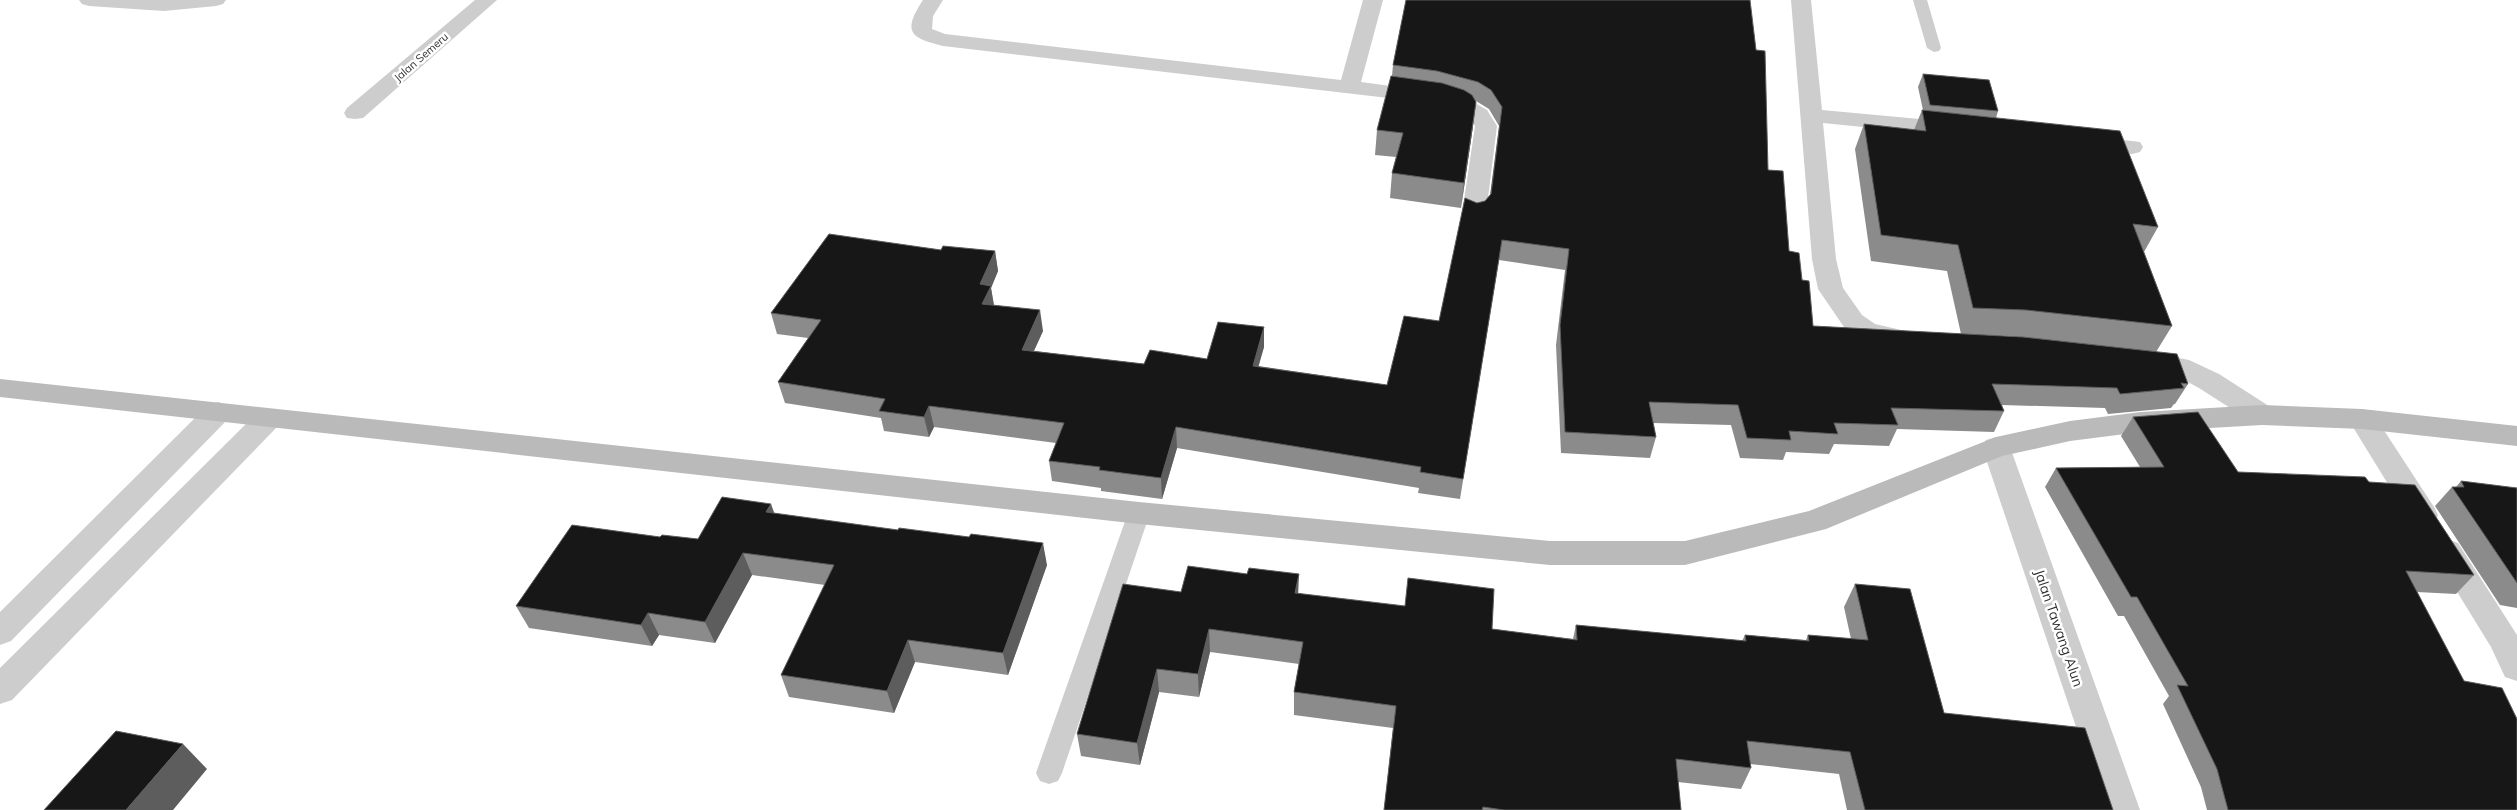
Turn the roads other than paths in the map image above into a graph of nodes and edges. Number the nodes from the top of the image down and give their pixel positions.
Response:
1 (89, 0) edge
2 (216, 0) edge
3 (487, 0) edge
4 (933, 0) edge
5 (1373, 0) edge
6 (1801, 0) edge
7 (1920, 0) edge
8 (1934, 48) dead end
9 (1348, 87) junction
10 (356, 114) dead end
11 (1812, 116) junction
12 (1977, 132) edge
13 (2064, 140) edge
14 (2132, 147) dead end
15 (1474, 214) edge
16 (1928, 344) edge
17 (2120, 357) edge
18 (0, 388) edge
19 (218, 412) junction
20 (2262, 416) junction
21 (268, 419) junction
22 (2362, 419) junction
23 (2517, 436) edge
24 (1996, 447) junction
25 (1139, 513) junction
26 (107, 526) junction
27 (157, 533) junction
28 (0, 632) edge
29 (2517, 667) edge
30 (0, 690) edge
31 (1050, 773) dead end
32 (2122, 810) edge

1 - 2 street
3 - 10 street, Jalan Semeru
4 - 9 street
5 - 9 street
6 - 11 street
7 - 8 lane
9 - 15 street
11 - 12 street
11 - 16 street
13 - 14 street
17 - 20 street
18 - 19 street
19 - 21 street
19 - 26 street
20 - 22 street
20 - 24 street
21 - 25 street
21 - 27 street
22 - 23 street
22 - 29 street
24 - 25 street
24 - 32 street, Jalan Tawang Alun
25 - 31 lane
26 - 27 street
26 - 28 street
27 - 30 street

